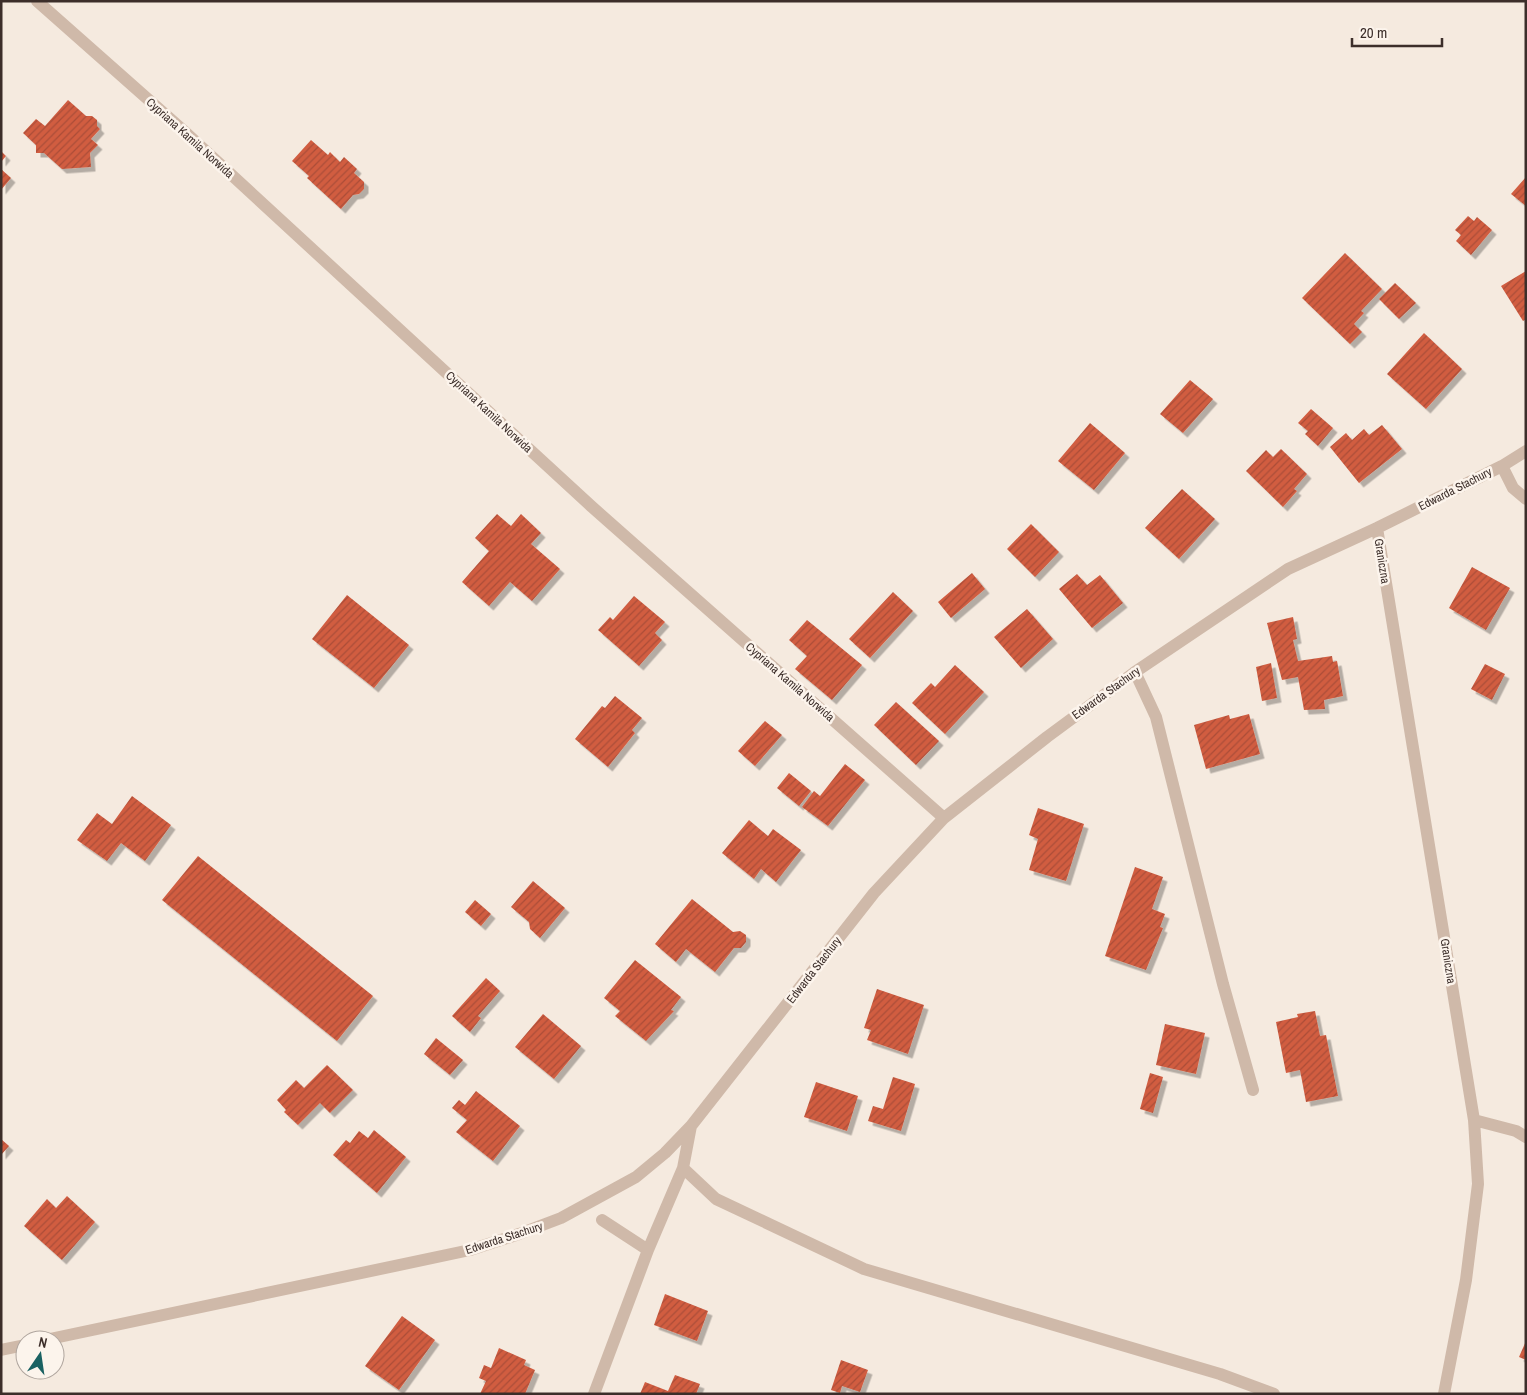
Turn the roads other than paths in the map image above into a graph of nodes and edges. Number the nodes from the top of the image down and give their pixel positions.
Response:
1 (36, 1) edge
2 (1526, 451) edge
3 (1502, 466) junction
4 (1526, 499) edge
5 (1377, 528) junction
6 (1136, 672) junction
7 (944, 818) junction
8 (1253, 1090) dead end
9 (1474, 1120) junction
10 (691, 1126) junction
11 (1526, 1136) edge
12 (683, 1168) junction
13 (602, 1220) dead end
14 (648, 1250) junction
15 (65, 1336) edge
16 (15, 1347) edge
17 (1, 1350) edge
18 (594, 1394) edge
19 (1274, 1394) edge
20 (1444, 1394) edge

1 - 7 street, Cypriana Kamila Norwida
2 - 3 street, Edwarda Stachury
3 - 4 street
3 - 5 street, Edwarda Stachury
5 - 6 street, Edwarda Stachury
5 - 9 street, Graniczna
6 - 7 street, Edwarda Stachury
6 - 8 street
7 - 10 street, Edwarda Stachury
9 - 11 street
9 - 20 street, Graniczna
10 - 12 street
10 - 15 street, Edwarda Stachury
12 - 14 street
12 - 19 street
13 - 14 street
14 - 18 street
16 - 17 street

